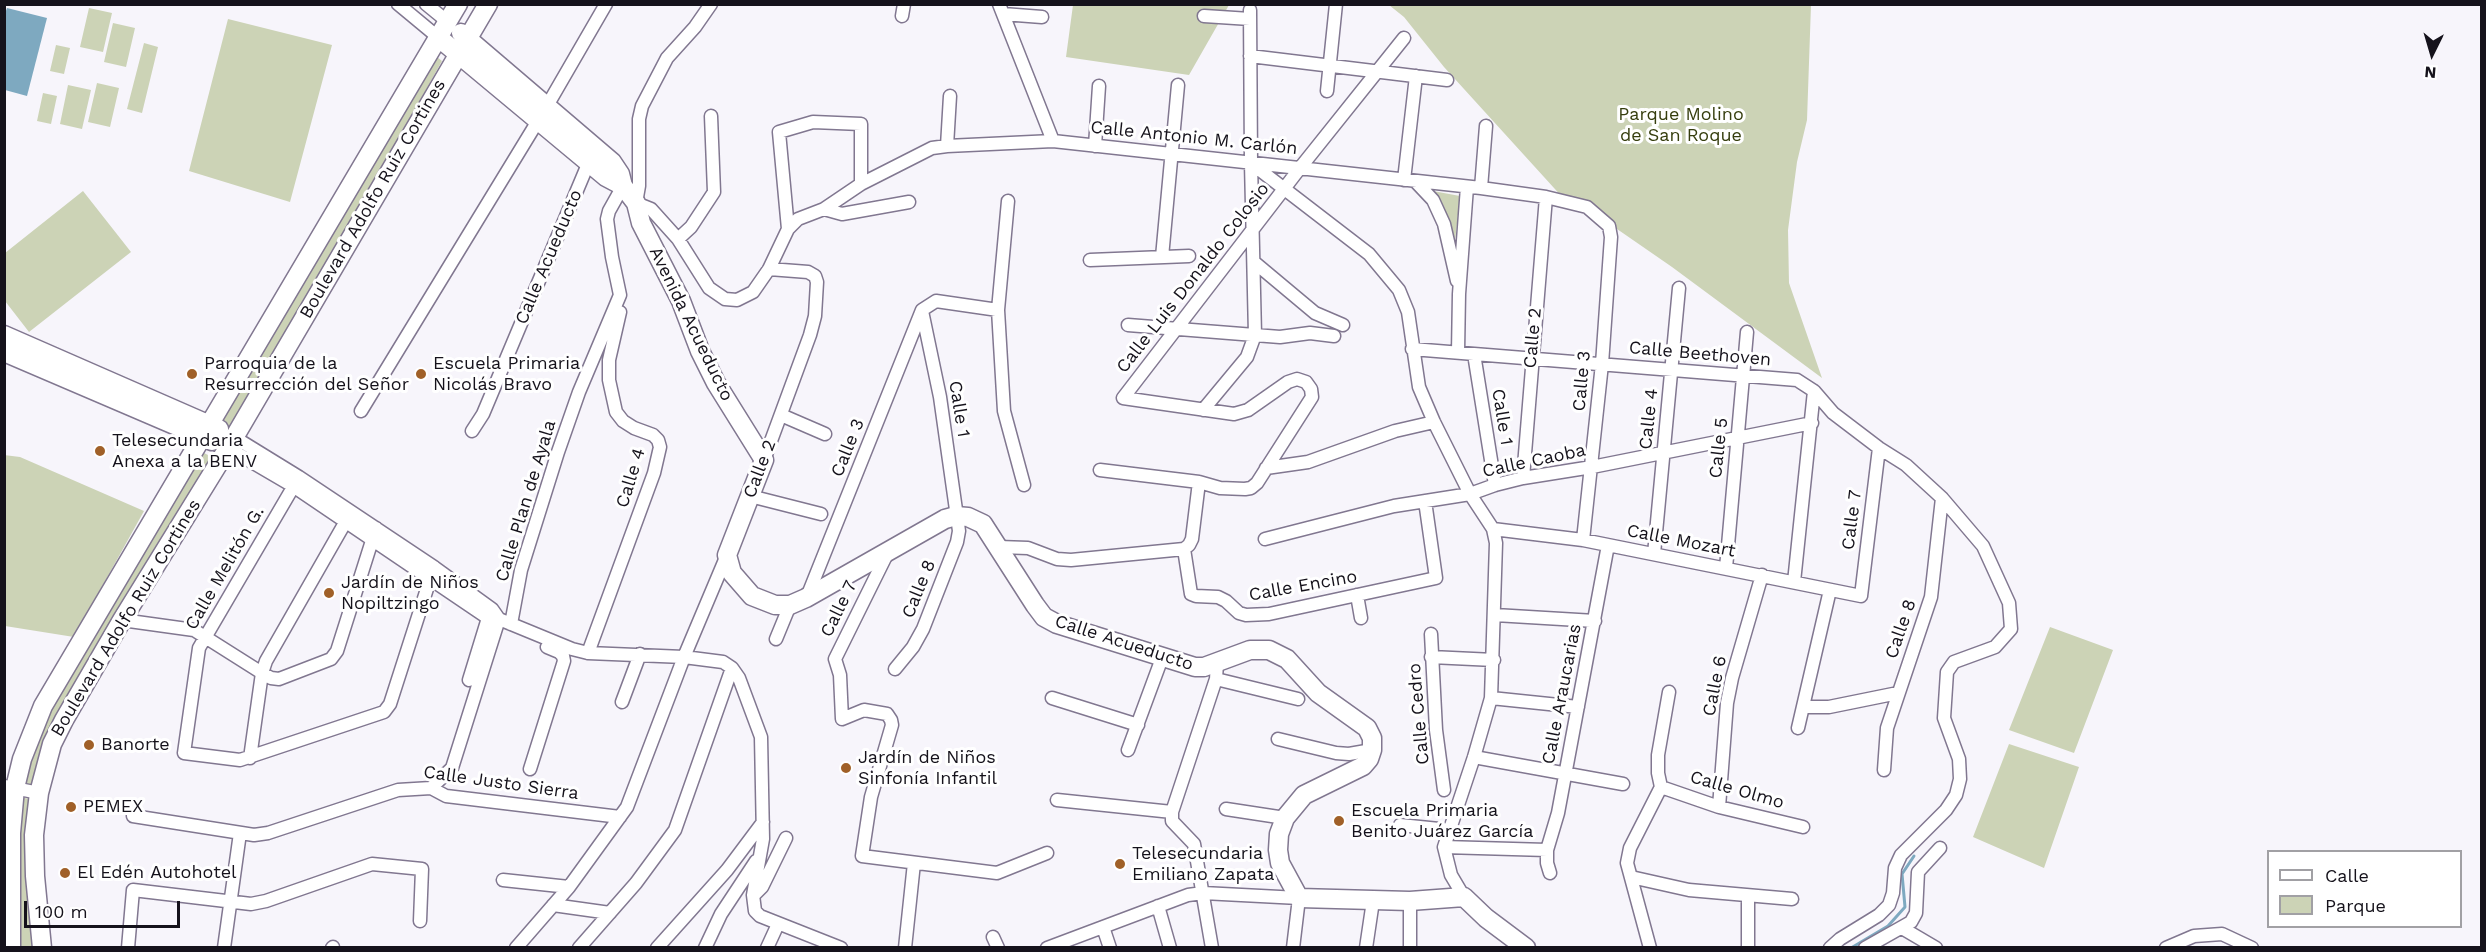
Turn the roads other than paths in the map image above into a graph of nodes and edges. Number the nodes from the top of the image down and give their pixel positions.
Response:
1 (398, 4) edge
2 (426, 4) edge
3 (458, 4) edge
4 (488, 4) edge
5 (606, 4) edge
6 (711, 4) edge
7 (1336, 4) edge
8 (1001, 9) edge
9 (1204, 16) dead end
10 (1042, 17) dead end
11 (443, 30) junction
12 (1404, 38) dead end
13 (468, 39) junction
14 (458, 54) junction
15 (1250, 56) junction
16 (1329, 65) junction
17 (1378, 71) junction
18 (1416, 76) junction
19 (1447, 80) dead end
20 (1178, 85) dead end
21 (1099, 87) dead end
22 (1327, 91) dead end
23 (950, 96) dead end
24 (543, 112) junction
25 (711, 116) dead end
26 (1486, 126) dead end
27 (1053, 141) junction
28 (947, 146) junction
29 (1095, 146) junction
30 (1170, 154) junction
31 (592, 155) junction
32 (1251, 163) junction
33 (1300, 168) junction
34 (1410, 181) junction
35 (861, 184) junction
36 (623, 186) junction
37 (1467, 187) junction
38 (1285, 188) junction
39 (1481, 188) junction
40 (1546, 197) junction
41 (1008, 201) dead end
42 (909, 202) dead end
43 (636, 203) junction
44 (824, 209) junction
45 (1609, 226) joint
46 (788, 229) junction
47 (1254, 229) junction
48 (678, 239) junction
49 (1189, 256) dead end
50 (1162, 257) junction
51 (1090, 260) dead end
52 (1254, 262) junction
53 (769, 269) junction
54 (1679, 288) dead end
55 (1459, 294) junction
56 (621, 296) junction
57 (922, 310) junction
58 (998, 310) junction
59 (1343, 325) dead end
60 (1128, 326) dead end
61 (1177, 327) junction
62 (1747, 332) dead end
63 (1255, 335) junction
64 (1334, 336) dead end
65 (11, 346) edge
66 (1412, 349) junction
67 (1458, 352) junction
68 (1474, 354) junction
69 (1532, 358) junction
70 (1602, 363) junction
71 (1672, 369) junction
72 (1744, 375) junction
73 (1814, 391) junction
74 (1203, 410) junction
75 (361, 411) dead end
76 (781, 415) junction
77 (1434, 422) junction
78 (1812, 423) junction
79 (207, 431) junction
80 (472, 432) dead end
81 (825, 434) dead end
82 (1738, 437) junction
83 (231, 443) junction
84 (1879, 448) junction
85 (1663, 453) junction
86 (765, 460) junction
87 (1592, 467) junction
88 (1266, 468) junction
89 (1100, 470) dead end
90 (1523, 478) junction
91 (296, 482) junction
92 (1199, 482) junction
93 (1024, 485) dead end
94 (1495, 485) junction
95 (1470, 494) junction
96 (750, 496) junction
97 (1942, 498) junction
98 (1425, 501) junction
99 (821, 514) dead end
100 (956, 516) junction
101 (346, 520) junction
102 (1493, 529) junction
103 (374, 533) junction
104 (1265, 539) dead end
105 (1583, 540) junction
106 (1608, 545) junction
107 (999, 547) junction
108 (1187, 547) junction
109 (887, 554) junction
110 (1654, 554) junction
111 (727, 555) junction
112 (1726, 568) junction
113 (432, 573) junction
114 (1762, 575) junction
115 (1794, 582) junction
116 (1830, 590) junction
117 (1357, 595) junction
118 (1861, 596) joint
119 (798, 602) junction
120 (1495, 615) junction
121 (1361, 618) dead end
122 (122, 620) junction
123 (500, 620) junction
124 (1594, 621) junction
125 (530, 633) junction
126 (1431, 634) dead end
127 (205, 637) junction
128 (776, 639) dead end
129 (588, 653) junction
130 (640, 654) junction
131 (684, 657) junction
132 (1431, 657) junction
133 (1162, 658) junction
134 (1494, 660) junction
135 (732, 668) junction
136 (895, 669) dead end
137 (1216, 671) junction
138 (262, 673) junction
139 (469, 680) dead end
140 (1669, 692) dead end
141 (1898, 693) junction
142 (1052, 698) dead end
143 (1491, 698) junction
144 (1298, 699) dead end
145 (622, 702) dead end
146 (1578, 707) junction
147 (1803, 707) junction
148 (1138, 725) junction
149 (1798, 728) dead end
150 (1278, 739) dead end
151 (1128, 750) dead end
152 (1372, 750) junction
153 (1474, 757) junction
154 (250, 758) junction
155 (530, 769) dead end
156 (1884, 770) dead end
157 (1565, 773) junction
158 (1623, 784) dead end
159 (10, 787) edge
160 (1661, 787) junction
161 (431, 788) junction
162 (1444, 790) dead end
163 (39, 793) junction
164 (1058, 800) dead end
165 (1719, 807) junction
166 (1226, 808) dead end
167 (1172, 812) junction
168 (133, 816) dead end
169 (620, 817) junction
170 (1284, 818) junction
171 (763, 822) junction
172 (1400, 825) dead end
173 (1803, 827) dead end
174 (1449, 830) junction
175 (240, 833) junction
176 (786, 838) dead end
177 (1444, 847) junction
178 (1940, 848) dead end
179 (1547, 850) junction
180 (1047, 853) dead end
181 (760, 855) junction
182 (915, 863) junction
183 (1551, 873) dead end
184 (1630, 877) junction
185 (503, 880) dead end
186 (569, 887) junction
187 (1203, 893) junction
188 (753, 896) junction
189 (1464, 897) junction
190 (1748, 897) junction
191 (1299, 898) junction
192 (1791, 899) dead end
193 (1373, 901) junction
194 (1410, 901) junction
195 (231, 902) junction
196 (553, 905) junction
197 (1158, 906) junction
198 (610, 913) junction
199 (420, 921) dead end
200 (778, 924) junction
201 (1103, 927) junction
202 (1902, 928) junction
203 (1053, 946) edge
204 (46, 947) edge
205 (10, 948) edge
206 (128, 948) edge
207 (224, 948) edge
208 (516, 948) edge
209 (579, 948) edge
210 (657, 948) edge
211 (705, 948) edge
212 (767, 948) edge
213 (841, 948) edge
214 (905, 948) edge
215 (1110, 948) edge
216 (1170, 948) edge
217 (1212, 948) edge
218 (1293, 948) edge
219 (1366, 948) edge
220 (1410, 948) edge
221 (1526, 948) edge
222 (1650, 948) edge
223 (1748, 948) edge
224 (1830, 948) edge
225 (1864, 948) edge
226 (1936, 948) edge
227 (2166, 948) edge
228 (2252, 948) edge

1 - 11 street, Avenida Acueducto
2 - 11 street, Avenida Acueducto
3 - 11 main road, Boulevard Adolfo Ruiz Cortines
4 - 13 main road, Boulevard Adolfo Ruiz Cortines
5 - 24 street
6 - 43 street
7 - 16 street
8 - 10 street
8 - 27 street
9 - 15 street
11 - 13 main road, Avenida Acueducto
11 - 14 main road, Avenida Acueducto
11 - 79 main road, Boulevard Adolfo Ruiz Cortines
12 - 17 street, Calle Luis Donaldo Colosio
13 - 14 main road, Boulevard Adolfo Ruiz Cortines
13 - 24 main road, Avenida Acueducto
14 - 24 main road, Avenida Acueducto
14 - 83 main road, Boulevard Adolfo Ruiz Cortines
15 - 16 street
15 - 32 street
16 - 17 street
16 - 22 street
17 - 18 street
17 - 33 street, Calle Luis Donaldo Colosio
18 - 19 street
18 - 34 street
20 - 30 street
21 - 29 street
23 - 28 street
24 - 31 main road, Avenida Acueducto
24 - 75 street
25 - 48 street
26 - 39 street
27 - 28 street, Calle Antonio M. Carlón
27 - 29 street, Calle Antonio M. Carlón
28 - 35 street, Calle Antonio M. Carlón
29 - 30 street, Calle Antonio M. Carlón
30 - 32 street, Calle Antonio M. Carlón
30 - 50 street
31 - 36 main road, Avenida Acueducto
31 - 80 street, Calle Acueducto
32 - 33 street, Calle Antonio M. Carlón
32 - 38 street
32 - 47 street
33 - 34 street, Calle Antonio M. Carlón
33 - 38 street, Calle Luis Donaldo Colosio
34 - 37 street, Calle Antonio M. Carlón
34 - 55 street
35 - 44 street, Calle Antonio M. Carlón
35 - 46 street
36 - 43 main road, Avenida Acueducto
36 - 56 street
37 - 39 street, Calle Antonio M. Carlón
37 - 55 street
38 - 47 street, Calle Luis Donaldo Colosio
38 - 66 street
39 - 40 street, Calle Antonio M. Carlón
40 - 45 street, Calle Antonio M. Carlón
40 - 69 street, Calle 2
41 - 58 street
42 - 44 street
43 - 48 street
43 - 86 main road, Avenida Acueducto
44 - 46 street, Calle Antonio M. Carlón
45 - 70 street, Calle 3
46 - 53 street
47 - 52 street
47 - 61 street, Calle Luis Donaldo Colosio
48 - 53 street
49 - 50 street
50 - 51 street
52 - 59 street
52 - 63 street
53 - 76 street, Calle 2
54 - 71 street, Calle 4
55 - 67 street
56 - 123 street, Calle Plan de Ayala
56 - 129 street, Calle 4
57 - 58 street
57 - 100 street, Calle 1
57 - 119 street, Calle 3
58 - 93 street
60 - 61 street
61 - 63 street
61 - 74 street, Calle Luis Donaldo Colosio
62 - 72 street, Calle 5
63 - 64 street
63 - 74 street
65 - 79 main road
66 - 67 street, Calle Beethoven
66 - 77 street
67 - 68 street, Calle Beethoven
68 - 69 street, Calle Beethoven
68 - 94 street, Calle 1
69 - 70 street, Calle Beethoven
69 - 90 street, Calle 2
70 - 71 street, Calle Beethoven
70 - 87 street, Calle 3
71 - 72 street, Calle Beethoven
71 - 85 street, Calle 4
72 - 73 street, Calle Beethoven
72 - 82 street, Calle 5
73 - 78 street
73 - 84 street, Calle Beethoven
74 - 88 street
76 - 81 street
76 - 86 street, Calle 2
77 - 88 street
77 - 95 street
78 - 82 street, Calle Caoba
78 - 115 street
79 - 83 main road
79 - 159 main road, Boulevard Adolfo Ruiz Cortines
82 - 85 street, Calle Caoba
82 - 112 street, Calle 5
83 - 91 street
83 - 122 main road, Boulevard Adolfo Ruiz Cortines
84 - 97 street, Calle Beethoven
84 - 118 street, Calle 7
85 - 87 street, Calle Caoba
85 - 110 street, Calle 4
86 - 96 main road, Calle 2
87 - 90 street, Calle Caoba
87 - 105 street, Calle 3
88 - 92 street
89 - 92 street
90 - 94 street, Calle Caoba
91 - 101 street
91 - 103 street
91 - 127 street, Calle Melitón G.
92 - 108 street
94 - 95 street, Calle Caoba
95 - 98 street, Calle Caoba
95 - 102 street
96 - 99 street
96 - 111 main road, Calle 2
97 - 141 street, Calle 8
97 - 224 street, Calle Beethoven
98 - 104 street, Calle Caoba
98 - 117 street, Calle Encino
100 - 107 main road, Calle Acueducto
100 - 109 main road
100 - 136 street, Calle 8
101 - 103 street
101 - 138 street
102 - 105 street, Calle Mozart
102 - 120 street
103 - 113 street
103 - 138 street
105 - 106 street, Calle Mozart
106 - 110 street, Calle Mozart
106 - 124 street, Calle Araucarias
107 - 108 street
107 - 133 main road, Calle Acueducto
108 - 117 street, Calle Encino
109 - 119 main road
109 - 182 street, Calle 7
110 - 112 street, Calle Mozart
111 - 119 main road
111 - 131 street, Calle 2
112 - 114 street, Calle Mozart
113 - 123 street
113 - 154 street
114 - 115 street, Calle Mozart
114 - 165 street, Calle 6
115 - 116 street, Calle Mozart
116 - 118 street, Calle Mozart
116 - 147 street
117 - 121 street
119 - 128 street, Calle 3
120 - 124 street
120 - 134 street
122 - 127 street
122 - 163 main road, Boulevard Adolfo Ruiz Cortines
123 - 125 street
123 - 139 street
123 - 161 street
124 - 146 street, Calle Araucarias
125 - 129 street
125 - 155 street
126 - 132 street, Calle Cedro
127 - 138 street
127 - 154 street, Calle Melitón G.
129 - 130 street
130 - 131 street
130 - 145 street
131 - 135 street
131 - 169 street, Calle 2
132 - 134 street
132 - 162 street, Calle Cedro
133 - 137 main road, Calle Acueducto
133 - 148 street
134 - 143 street
135 - 171 street
135 - 198 street
137 - 144 street
137 - 152 main road, Calle Acueducto
137 - 167 street
138 - 154 street
140 - 160 street
141 - 147 street
141 - 156 street, Calle 8
142 - 148 street
143 - 146 street
143 - 153 street
146 - 157 street, Calle Araucarias
147 - 149 street
148 - 151 street
150 - 152 street
152 - 170 main road
153 - 157 street
153 - 174 street
157 - 158 street
157 - 179 street, Calle Araucarias
159 - 163 street
159 - 205 main road, Boulevard Adolfo Ruiz Cortines
160 - 165 street, Calle Olmo
160 - 184 street
161 - 169 street, Calle Justo Sierra
161 - 175 street, Calle Justo Sierra
163 - 204 main road, Boulevard Adolfo Ruiz Cortines
164 - 167 street
165 - 173 street, Calle Olmo
166 - 170 street
167 - 187 street
168 - 175 street, Calle Justo Sierra
169 - 186 street, Calle 2
170 - 191 main road
171 - 181 street
171 - 210 street
172 - 174 street
174 - 177 street
175 - 195 street
176 - 188 street
177 - 179 street
177 - 189 street
178 - 202 street
179 - 183 street
180 - 182 street
181 - 188 street
181 - 211 street
182 - 214 street
184 - 190 street
184 - 222 street
185 - 186 street
186 - 196 street, Calle 2
187 - 191 street
187 - 197 street
187 - 217 street
188 - 200 street
189 - 194 main road
189 - 221 main road
190 - 192 street
190 - 223 street
191 - 193 main road
191 - 218 street
193 - 194 main road
193 - 219 street
194 - 220 street
195 - 199 street
195 - 206 street
195 - 207 street
196 - 198 street
196 - 208 street, Calle 2
197 - 201 street
197 - 216 street
198 - 209 street
200 - 212 street
200 - 213 street
201 - 203 street
201 - 215 street
202 - 225 street
202 - 226 street
227 - 228 street

